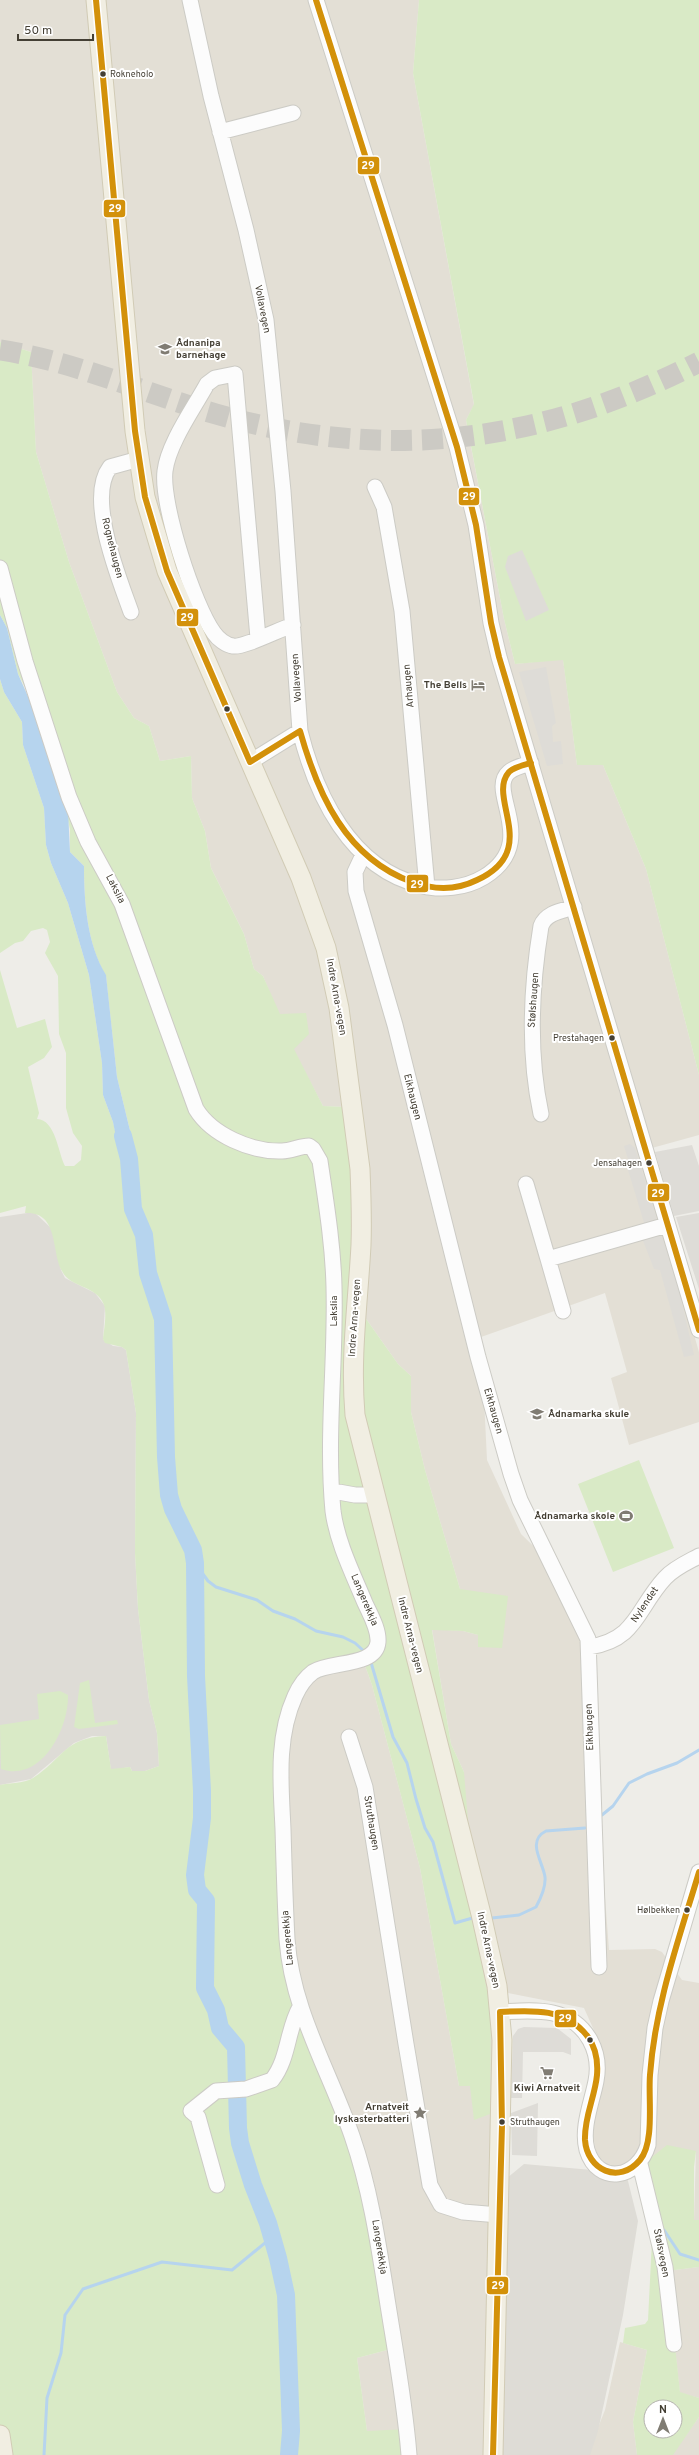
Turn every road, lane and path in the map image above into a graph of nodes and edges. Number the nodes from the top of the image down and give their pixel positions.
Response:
1 (96, 0) edge
2 (190, 0) edge
3 (316, 0) edge
4 (293, 113) dead end
5 (220, 132) junction
6 (139, 459) junction
7 (375, 487) dead end
8 (0, 568) edge
9 (131, 612) dead end
10 (293, 625) junction
11 (258, 638) junction
12 (300, 731) junction
13 (250, 762) junction
14 (531, 763) junction
15 (363, 855) junction
16 (427, 887) junction
17 (574, 907) junction
18 (541, 1114) dead end
19 (526, 1184) dead end
20 (667, 1224) junction
21 (548, 1259) junction
22 (562, 1311) dead end
23 (699, 1330) edge
24 (333, 1491) junction
25 (374, 1495) junction
26 (699, 1556) edge
27 (589, 1647) junction
28 (349, 1737) dead end
29 (699, 1872) edge
30 (600, 1967) dead end
31 (300, 2007) junction
32 (500, 2012) junction
33 (640, 2164) junction
34 (217, 2185) dead end
35 (499, 2215) junction
36 (674, 2344) dead end
37 (0, 2435) edge
38 (3, 2455) edge
39 (408, 2455) edge
40 (492, 2455) edge

1 - 6 main road, Indre Arna-vegen
2 - 5 street, Vollavegen
3 - 14 street
4 - 5 street
5 - 10 street, Vollavegen
6 - 9 street, Rognehaugen
6 - 13 main road, Indre Arna-vegen
7 - 16 street, Arhaugen
8 - 24 street, Lakslia
10 - 11 street
10 - 12 street, Vollavegen
11 - 11 street
12 - 13 street
12 - 15 street, Vollavegen
13 - 25 main road, Indre Arna-vegen
14 - 16 street, Vollavegen
14 - 17 street
15 - 16 street, Vollavegen
15 - 27 street, Eikhaugen
17 - 18 street, Stølshaugen
17 - 20 street
19 - 21 street
20 - 21 street
20 - 23 street
21 - 22 street
24 - 25 street
24 - 31 street, Langerekkja
25 - 32 main road, Indre Arna-vegen
26 - 27 street, Nylendet
27 - 30 street, Eikhaugen
28 - 35 street, Struthaugen
29 - 33 street
31 - 34 street
31 - 39 street, Langerekkja
32 - 33 street
32 - 35 main road, Indre Arna-vegen
33 - 36 street, Stølsvegen
35 - 40 main road, Indre Arna-vegen
37 - 38 main road

